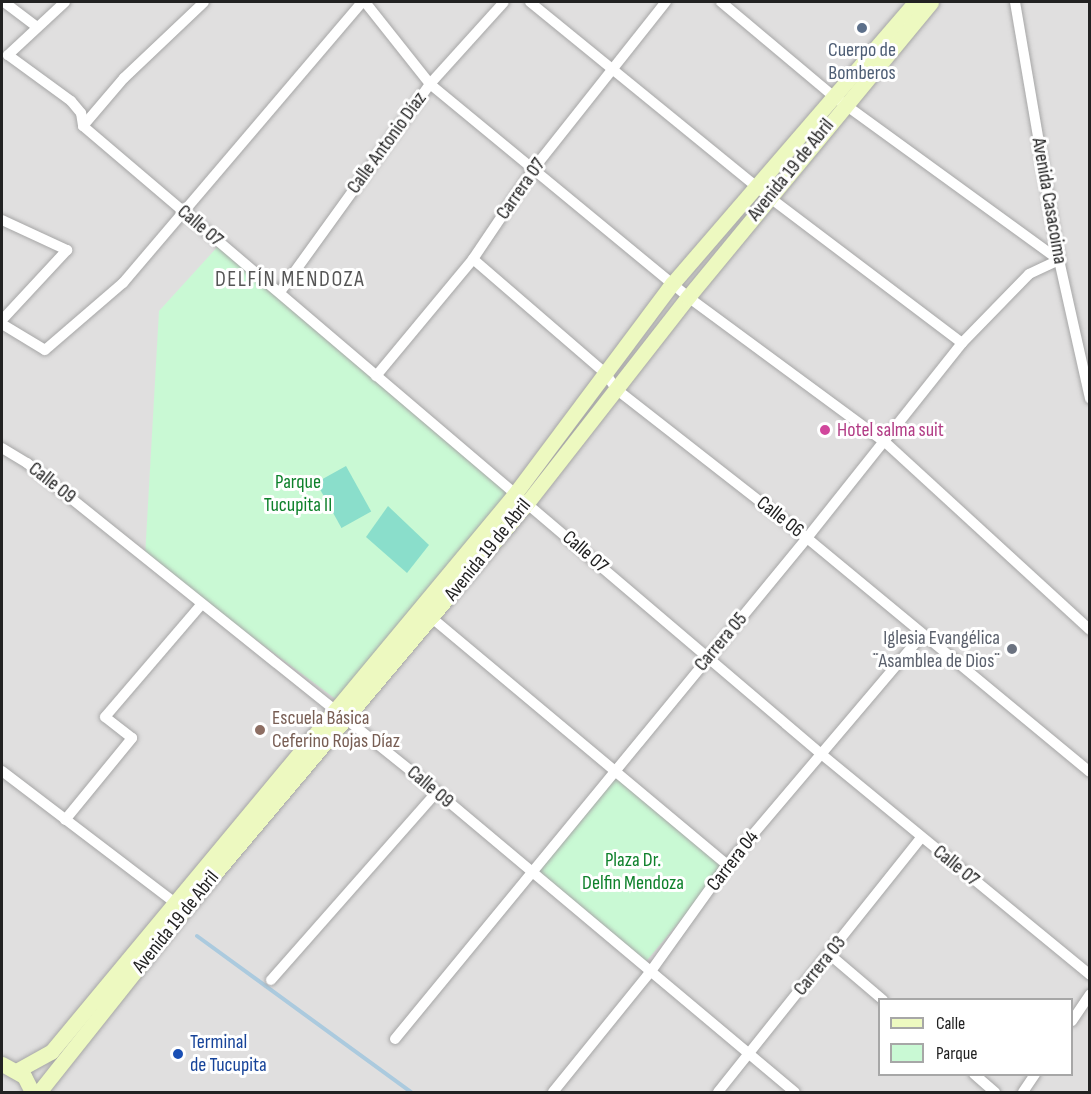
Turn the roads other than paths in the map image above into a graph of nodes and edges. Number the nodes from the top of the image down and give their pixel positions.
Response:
1 (4, 2) edge
2 (65, 2) edge
3 (204, 2) edge
4 (364, 2) edge
5 (504, 2) edge
6 (530, 2) edge
7 (666, 2) edge
8 (721, 2) edge
9 (915, 2) edge
10 (931, 2) edge
11 (1015, 2) edge
12 (37, 27) junction
13 (611, 68) junction
14 (430, 84) junction
15 (839, 100) junction
16 (83, 126) junction
17 (535, 167) junction
18 (753, 185) junction
19 (769, 197) junction
20 (181, 210) junction
21 (2, 220) edge
22 (473, 259) junction
23 (1059, 260) junction
24 (672, 284) junction
25 (280, 292) junction
26 (688, 297) junction
27 (2, 322) edge
28 (962, 343) junction
29 (606, 374) junction
30 (376, 376) junction
31 (616, 389) junction
32 (1089, 399) edge
33 (885, 442) junction
34 (2, 448) edge
35 (521, 499) junction
36 (807, 538) junction
37 (201, 605) junction
38 (427, 614) junction
39 (1089, 630) edge
40 (921, 636) junction
41 (707, 657) junction
42 (340, 715) junction
43 (820, 753) junction
44 (2, 771) edge
45 (614, 771) junction
46 (1089, 772) edge
47 (437, 792) junction
48 (64, 820) junction
49 (921, 838) junction
50 (727, 865) junction
51 (532, 873) junction
52 (178, 906) junction
53 (829, 954) junction
54 (651, 971) junction
55 (1089, 975) edge
56 (271, 980) dead end
57 (1089, 994) edge
58 (883, 998) edge
59 (1073, 1018) edge
60 (395, 1039) dead end
61 (749, 1053) junction
62 (2, 1064) edge
63 (18, 1070) junction
64 (976, 1076) edge
65 (1034, 1076) edge
66 (32, 1092) edge
67 (39, 1092) edge
68 (553, 1092) edge
69 (718, 1092) edge
70 (795, 1092) edge
71 (995, 1092) edge
72 (1023, 1092) edge

1 - 12 street
2 - 12 street
3 - 16 street
4 - 14 street
4 - 20 street
5 - 14 street, Calle Antonio Díaz
6 - 13 street
7 - 13 street, Carrera 07
8 - 15 street
9 - 15 street, Avenida 19 de Abril
10 - 15 street, Avenida 19 de Abril
11 - 23 street, Avenida Casacoima
12 - 16 street
13 - 17 street, Carrera 07
13 - 18 street
14 - 17 street
14 - 25 street, Calle Antonio Díaz
15 - 18 street, Avenida 19 de Abril
15 - 19 street, Avenida 19 de Abril
15 - 23 street
16 - 20 street, Calle 07
17 - 22 street, Carrera 07
17 - 24 street
18 - 19 street
18 - 24 street, Avenida 19 de Abril
19 - 26 street, Avenida 19 de Abril
19 - 28 street
20 - 25 street, Calle 07
20 - 27 street
21 - 27 street
22 - 29 street, Calle 06
22 - 30 street, Carrera 07
23 - 28 street, Carrera 05
23 - 32 street, Avenida Casacoima
24 - 26 street
24 - 29 street, Avenida 19 de Abril
25 - 30 street, Calle 07
26 - 31 street, Avenida 19 de Abril
26 - 33 street
28 - 33 street, Carrera 05
29 - 31 street, Calle 06
29 - 35 street, Avenida 19 de Abril
30 - 35 street, Calle 07
31 - 35 street, Avenida 19 de Abril
31 - 36 street, Calle 06
33 - 36 street, Carrera 05
33 - 39 street
34 - 37 street, Calle 09
35 - 38 street, Avenida 19 de Abril
35 - 41 street, Calle 07
36 - 40 street, Calle 06
36 - 41 street, Carrera 05
37 - 42 street, Calle 09
37 - 48 street
38 - 42 street, Avenida 19 de Abril
38 - 45 street
40 - 43 street, Carrera 04
40 - 46 street, Calle 06
41 - 43 street, Calle 07
41 - 45 street, Carrera 05
42 - 47 street, Calle 09
42 - 52 street, Avenida 19 de Abril
43 - 49 street, Calle 07
43 - 50 street, Carrera 04
44 - 48 street
45 - 50 street
45 - 51 street, Carrera 05
47 - 51 street, Calle 09
47 - 56 street
48 - 52 street
49 - 53 street, Carrera 03
49 - 55 street, Calle 07
50 - 54 street, Carrera 04
51 - 54 street, Calle 09
51 - 60 street, Carrera 05
52 - 63 street, Avenida 19 de Abril
52 - 67 street, Avenida 19 de Abril
53 - 58 street
53 - 61 street, Carrera 03
54 - 61 street, Calle 09
54 - 68 street, Carrera 04
57 - 59 street
61 - 69 street, Carrera 03
61 - 70 street, Calle 09
62 - 63 street
63 - 66 street
64 - 71 street
65 - 72 street

